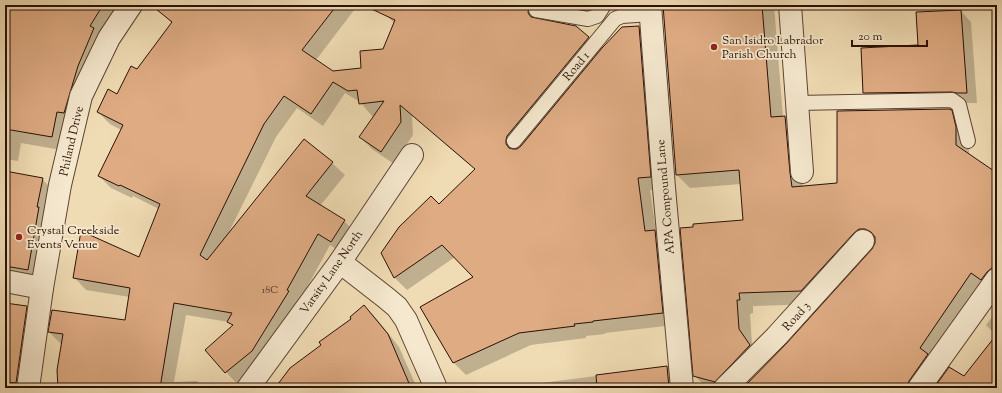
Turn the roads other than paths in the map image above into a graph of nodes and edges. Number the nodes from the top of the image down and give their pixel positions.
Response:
1 (131, 5) edge
2 (604, 5) edge
3 (790, 5) edge
4 (651, 9) edge
5 (536, 10) dead end
6 (797, 103) junction
7 (514, 141) dead end
8 (968, 141) dead end
9 (412, 156) dead end
10 (802, 172) dead end
11 (863, 241) dead end
12 (340, 262) junction
13 (997, 279) edge
14 (5, 281) edge
15 (42, 288) junction
16 (28, 388) edge
17 (248, 388) edge
18 (436, 388) edge
19 (682, 388) edge
20 (725, 388) edge
21 (919, 388) edge

1 - 15 street, Philand Drive
2 - 5 lane
3 - 6 street
4 - 7 lane, Road 1
4 - 19 street, APA Compound Lane
6 - 8 lane
6 - 10 street
9 - 12 street, Varsity Lane North
11 - 20 street, Road 3
12 - 17 street, Varsity Lane North
12 - 18 street
13 - 21 street
14 - 15 street
15 - 16 street, Philand Drive

